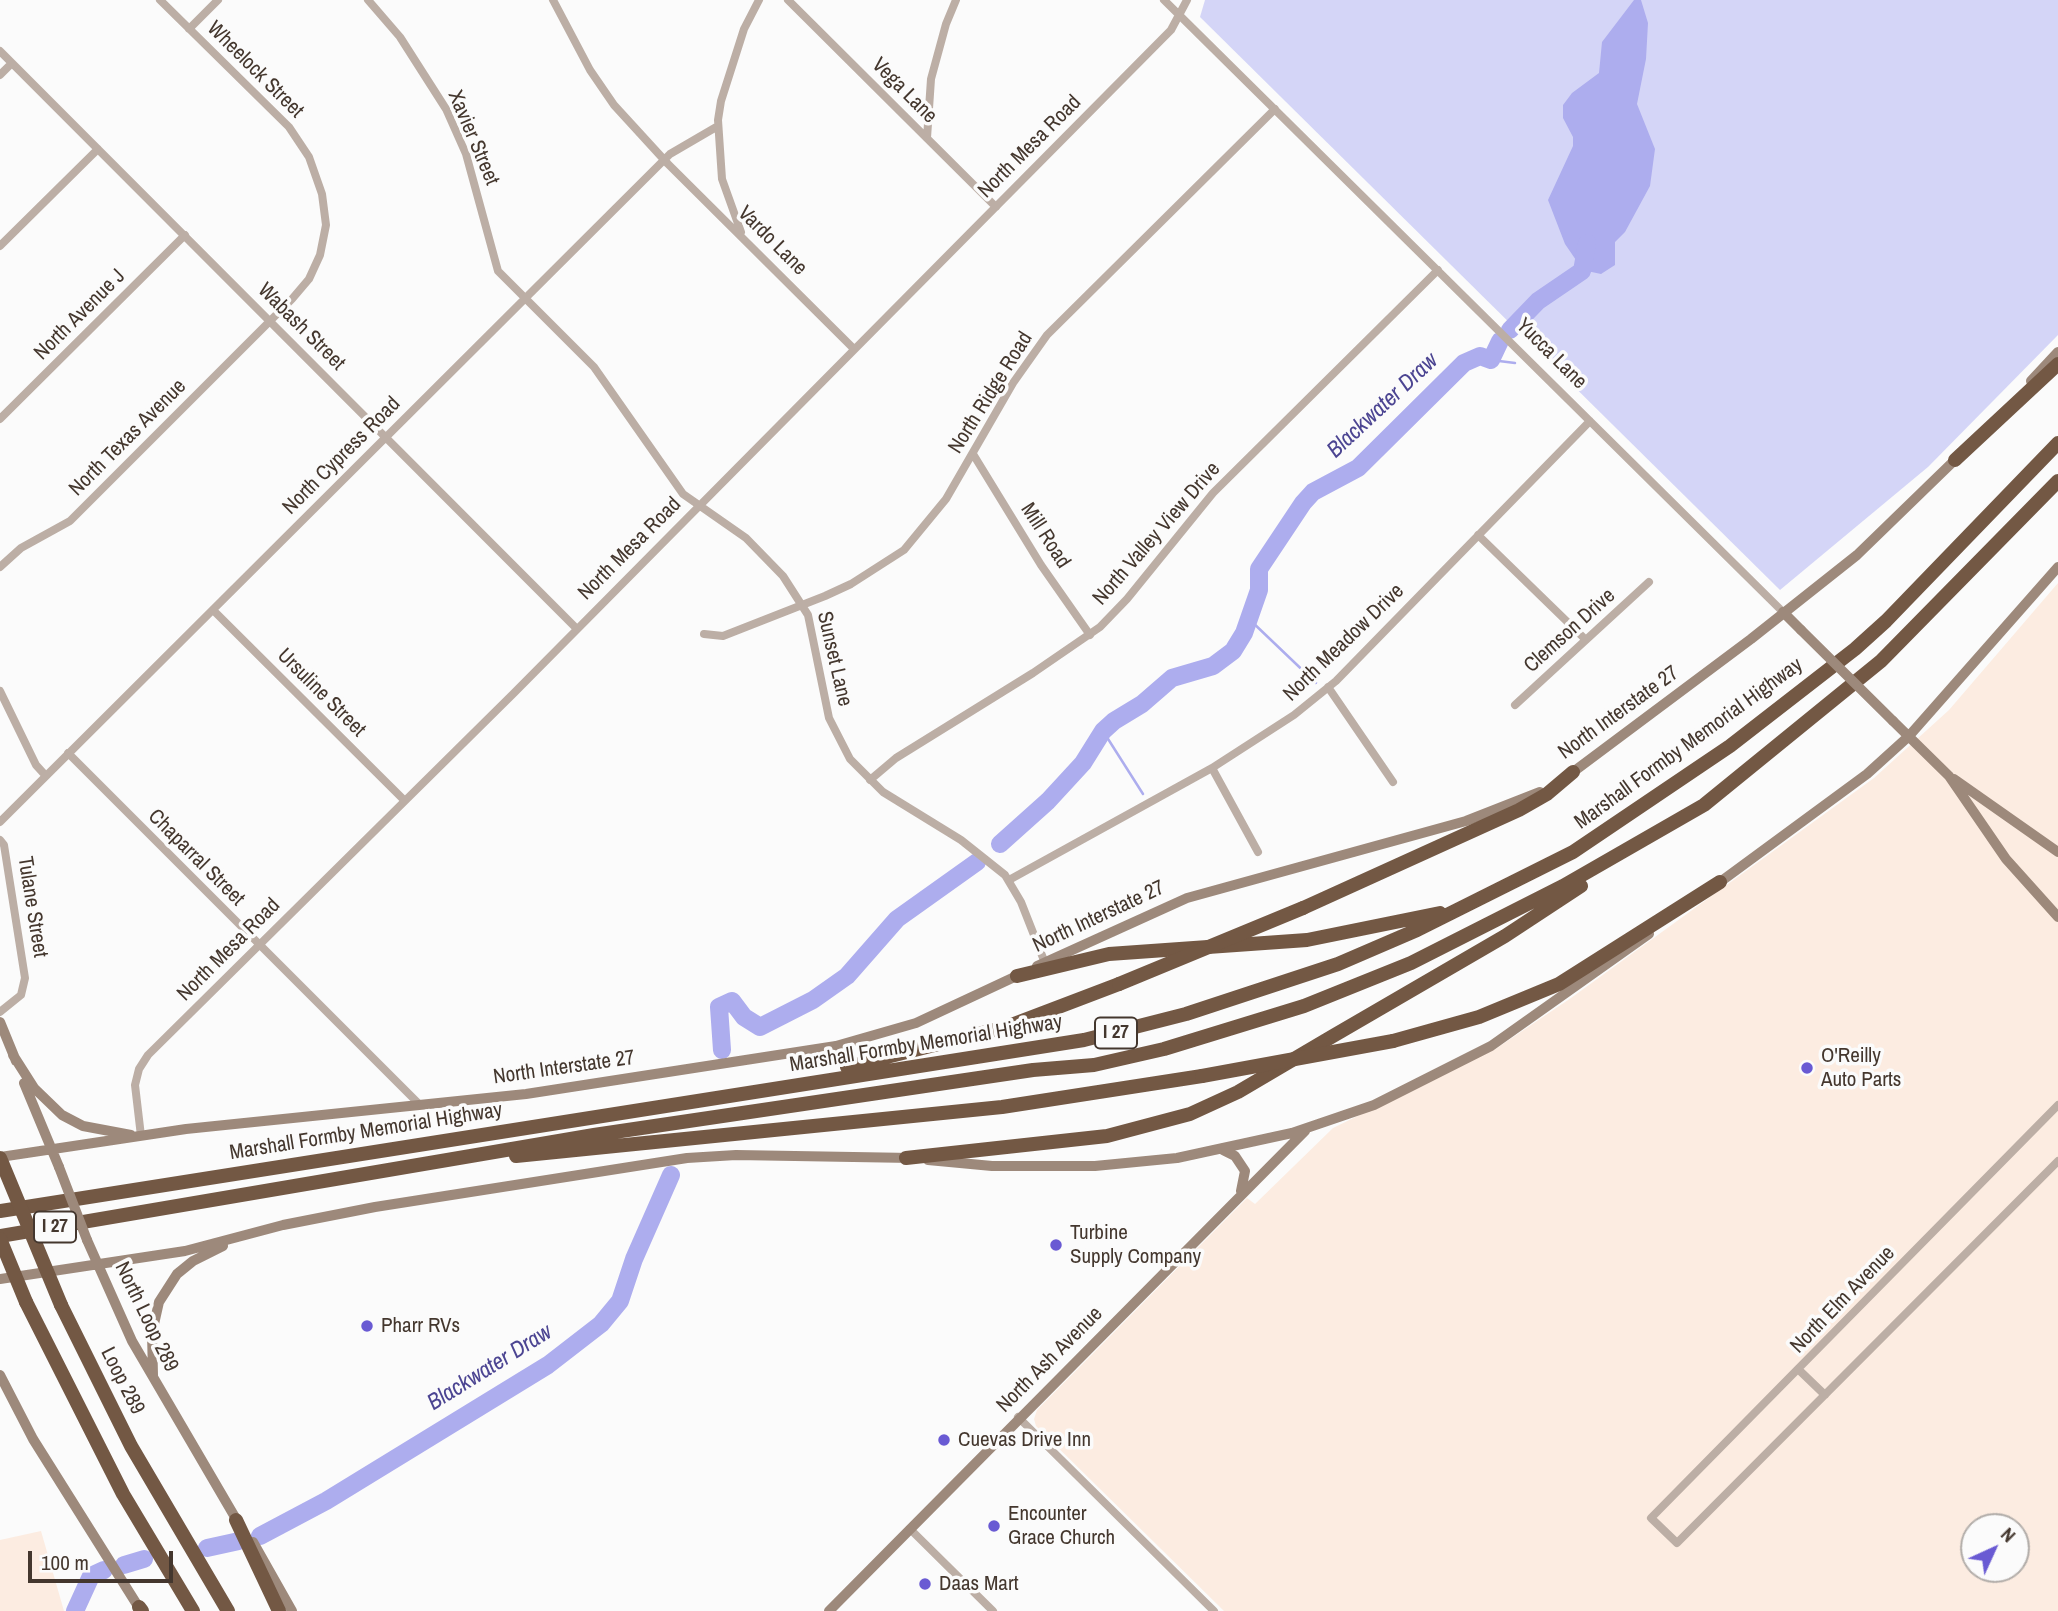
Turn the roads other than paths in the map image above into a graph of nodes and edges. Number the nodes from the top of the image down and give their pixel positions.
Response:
1 (160, 0) edge
2 (218, 0) edge
3 (368, 0) edge
4 (553, 0) edge
5 (759, 0) edge
6 (788, 0) edge
7 (956, 0) edge
8 (1164, 0) edge
9 (1188, 0) edge
10 (1178, 13) junction
11 (189, 29) junction
12 (0, 51) edge
13 (12, 63) junction
14 (0, 75) edge
15 (1275, 109) junction
16 (718, 126) junction
17 (927, 138) junction
18 (98, 149) junction
19 (664, 160) junction
20 (996, 207) junction
21 (185, 235) junction
22 (744, 238) junction
23 (0, 246) edge
24 (1438, 270) junction
25 (524, 299) junction
26 (270, 320) junction
27 (854, 349) junction
28 (2058, 352) edge
29 (2058, 364) edge
30 (0, 419) edge
31 (1590, 421) junction
32 (385, 438) junction
33 (2058, 443) edge
34 (973, 454) junction
35 (1955, 460) junction
36 (2058, 481) edge
37 (698, 506) junction
38 (1478, 535) junction
39 (0, 567) edge
40 (2058, 567) edge
41 (1649, 582) dead end
42 (802, 603) junction
43 (213, 610) junction
44 (1783, 612) junction
45 (576, 628) junction
46 (704, 634) dead end
47 (1090, 635) junction
48 (1586, 640) junction
49 (1328, 687) junction
50 (0, 691) edge
51 (1515, 705) dead end
52 (1909, 736) junction
53 (68, 753) junction
54 (1212, 768) junction
55 (1573, 772) junction
56 (46, 776) junction
57 (1948, 776) junction
58 (870, 780) junction
59 (1393, 782) dead end
60 (404, 800) junction
61 (1704, 805) junction
62 (0, 822) edge
63 (0, 840) edge
64 (1258, 852) dead end
65 (2058, 852) edge
66 (1009, 880) junction
67 (1720, 883) junction
68 (1459, 909) junction
69 (2058, 917) edge
70 (258, 945) junction
71 (1045, 963) junction
72 (1017, 976) junction
73 (0, 1012) edge
74 (0, 1022) edge
75 (13, 1055) junction
76 (723, 1097) junction
77 (419, 1105) junction
78 (2058, 1105) edge
79 (1307, 1128) junction
80 (141, 1136) junction
81 (51, 1149) junction
82 (1223, 1150) junction
83 (0, 1158) edge
84 (906, 1158) junction
85 (2058, 1161) edge
86 (414, 1164) junction
87 (1239, 1197) junction
88 (0, 1211) edge
89 (0, 1238) edge
90 (238, 1238) junction
91 (98, 1264) junction
92 (0, 1279) edge
93 (1799, 1370) junction
94 (0, 1375) edge
95 (154, 1378) junction
96 (1825, 1395) junction
97 (1018, 1418) junction
98 (236, 1520) junction
99 (909, 1529) junction
100 (141, 1610) edge
101 (193, 1611) edge
102 (228, 1611) edge
103 (279, 1611) edge
104 (292, 1611) edge
105 (829, 1611) edge
106 (993, 1611) edge
107 (1214, 1611) edge

1 - 11 street, Wheelock Street
2 - 11 street
3 - 25 street, Xavier Street
4 - 19 street, Vardo Lane
5 - 16 street
6 - 17 street, Vega Lane
7 - 17 street
8 - 10 street, Yucca Lane
9 - 10 street, North Mesa Road
10 - 15 street, Yucca Lane
10 - 20 street, North Mesa Road
11 - 26 street, Wheelock Street
12 - 13 street, Wabash Street
13 - 14 street
13 - 18 street, Wabash Street
15 - 24 street, Yucca Lane
15 - 34 street, North Ridge Road
16 - 19 street, North Cypress Road
16 - 22 street
17 - 20 street, Vega Lane
18 - 21 street, Wabash Street
18 - 23 street
19 - 22 street, Vardo Lane
19 - 25 street, North Cypress Road
20 - 27 street, North Mesa Road
21 - 26 street, Wabash Street
21 - 30 street, North Avenue J
22 - 27 street, Vardo Lane
24 - 31 street, Yucca Lane
24 - 47 street, North Valley View Drive
25 - 32 street, North Cypress Road
25 - 37 street, Sunset Lane
26 - 32 street, Wabash Street
26 - 39 street, North Texas Avenue
27 - 37 street, North Mesa Road
28 - 35 main road, North Interstate 27
29 - 35 highway
31 - 38 street, North Meadow Drive
31 - 44 street, Yucca Lane
32 - 43 street, North Cypress Road
32 - 45 street, Wabash Street
33 - 68 highway, Marshall Formby Memorial Highway / I 27
34 - 42 street, North Ridge Road
34 - 47 street, Mill Road
35 - 44 main road, North Interstate 27
36 - 61 highway, Marshall Formby Memorial Highway / I 27
37 - 42 street, Sunset Lane
37 - 45 street, North Mesa Road
38 - 48 street
38 - 49 street, North Meadow Drive
40 - 52 main road
41 - 48 street, Clemson Drive
42 - 46 street, North Ridge Road
42 - 58 street, Sunset Lane
43 - 53 street, North Cypress Road
43 - 60 street, Ursuline Street
44 - 52 main road, Yucca Lane, bridge
44 - 55 main road, North Interstate 27
45 - 60 street, North Mesa Road
47 - 58 street, North Valley View Drive
48 - 51 street, Clemson Drive
49 - 54 street, North Meadow Drive
49 - 59 street
50 - 56 street
52 - 57 main road, Yucca Lane
52 - 67 main road
53 - 56 street, North Cypress Road
53 - 70 street, Chaparral Street
54 - 64 street
54 - 66 street, North Meadow Drive
55 - 71 main road, North Interstate 27
55 - 76 highway, bridge
56 - 62 street, North Cypress Road
57 - 65 main road
57 - 69 main road
58 - 66 street, Sunset Lane
60 - 70 street, North Mesa Road
61 - 84 highway
61 - 86 highway, Marshall Formby Memorial Highway / I 27
63 - 73 street, Tulane Street
66 - 71 street, Sunset Lane
67 - 79 main road
67 - 86 highway, bridge
68 - 72 highway
68 - 76 highway, Marshall Formby Memorial Highway / I 27
70 - 77 street, Chaparral Street
70 - 80 street, North Mesa Road
71 - 72 main road, North Interstate 27
72 - 77 main road, North Interstate 27
74 - 75 main road, North Loop 289
75 - 80 main road
75 - 81 main road, North Loop 289
76 - 88 highway, Marshall Formby Memorial Highway / I 27
77 - 80 main road, North Interstate 27
78 - 93 street, North Elm Avenue
79 - 82 main road
79 - 87 main road, North Ash Avenue
80 - 81 main road, North Interstate 27
81 - 83 main road, North Interstate 27
81 - 91 main road, North Loop 289, bridge
82 - 84 main road
82 - 87 main road
83 - 102 highway, Loop 289, bridge
84 - 90 main road
85 - 96 street
86 - 89 highway, Marshall Formby Memorial Highway / I 27
87 - 97 main road, North Ash Avenue
89 - 101 highway, bridge
90 - 91 main road
90 - 95 main road
91 - 92 main road
91 - 95 main road, North Loop 289
93 - 96 street
93 - 96 street, North Elm Avenue
94 - 100 main road
95 - 98 main road, North Loop 289
97 - 99 main road, North Ash Avenue
97 - 107 street
98 - 103 highway
98 - 104 main road, North Loop 289
99 - 105 main road, North Ash Avenue
99 - 106 street

